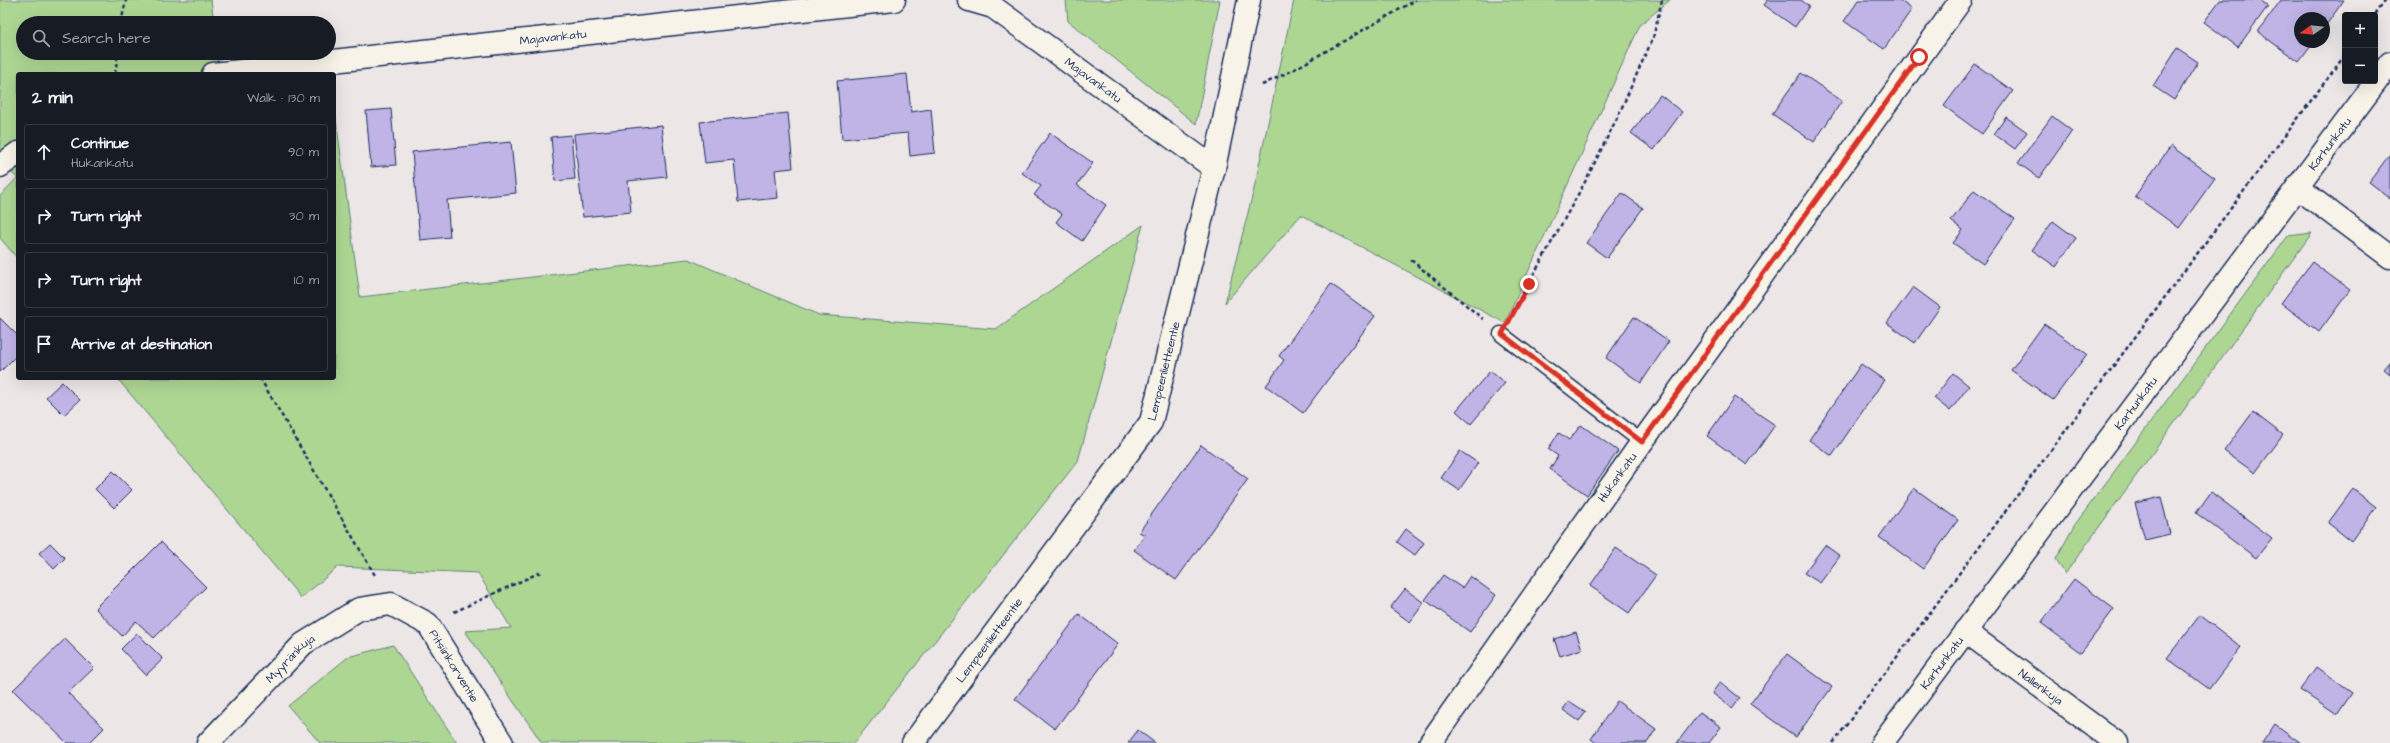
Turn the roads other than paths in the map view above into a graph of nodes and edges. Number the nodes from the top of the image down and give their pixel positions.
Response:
1 (894, 0) edge
2 (969, 0) edge
3 (1249, 0) edge
4 (1961, 0) edge
5 (2390, 63) edge
6 (231, 72) edge
7 (16, 154) edge
8 (0, 166) edge
9 (1214, 168) junction
10 (2298, 188) junction
11 (2390, 257) edge
12 (1502, 334) road end
13 (1642, 442) junction
14 (391, 604) joint
15 (1965, 631) junction
16 (208, 743) edge
17 (502, 743) edge
18 (913, 743) edge
19 (1430, 743) edge
20 (1882, 743) edge
21 (2117, 743) edge

1 - 6 street, Majavankatu
2 - 9 street, Majavankatu
3 - 9 street, Lempeenlietteentie
4 - 13 street, Hukankatu
5 - 10 street, Karhunkatu
7 - 8 street
9 - 18 street, Lempeenlietteentie
10 - 11 street
10 - 15 street, Karhunkatu
12 - 13 lane
13 - 19 street, Hukankatu
14 - 16 street, Myyränkuja
14 - 17 street, Pitsiinkorventie
15 - 20 street, Karhunkatu
15 - 21 street, Nallenkuja

